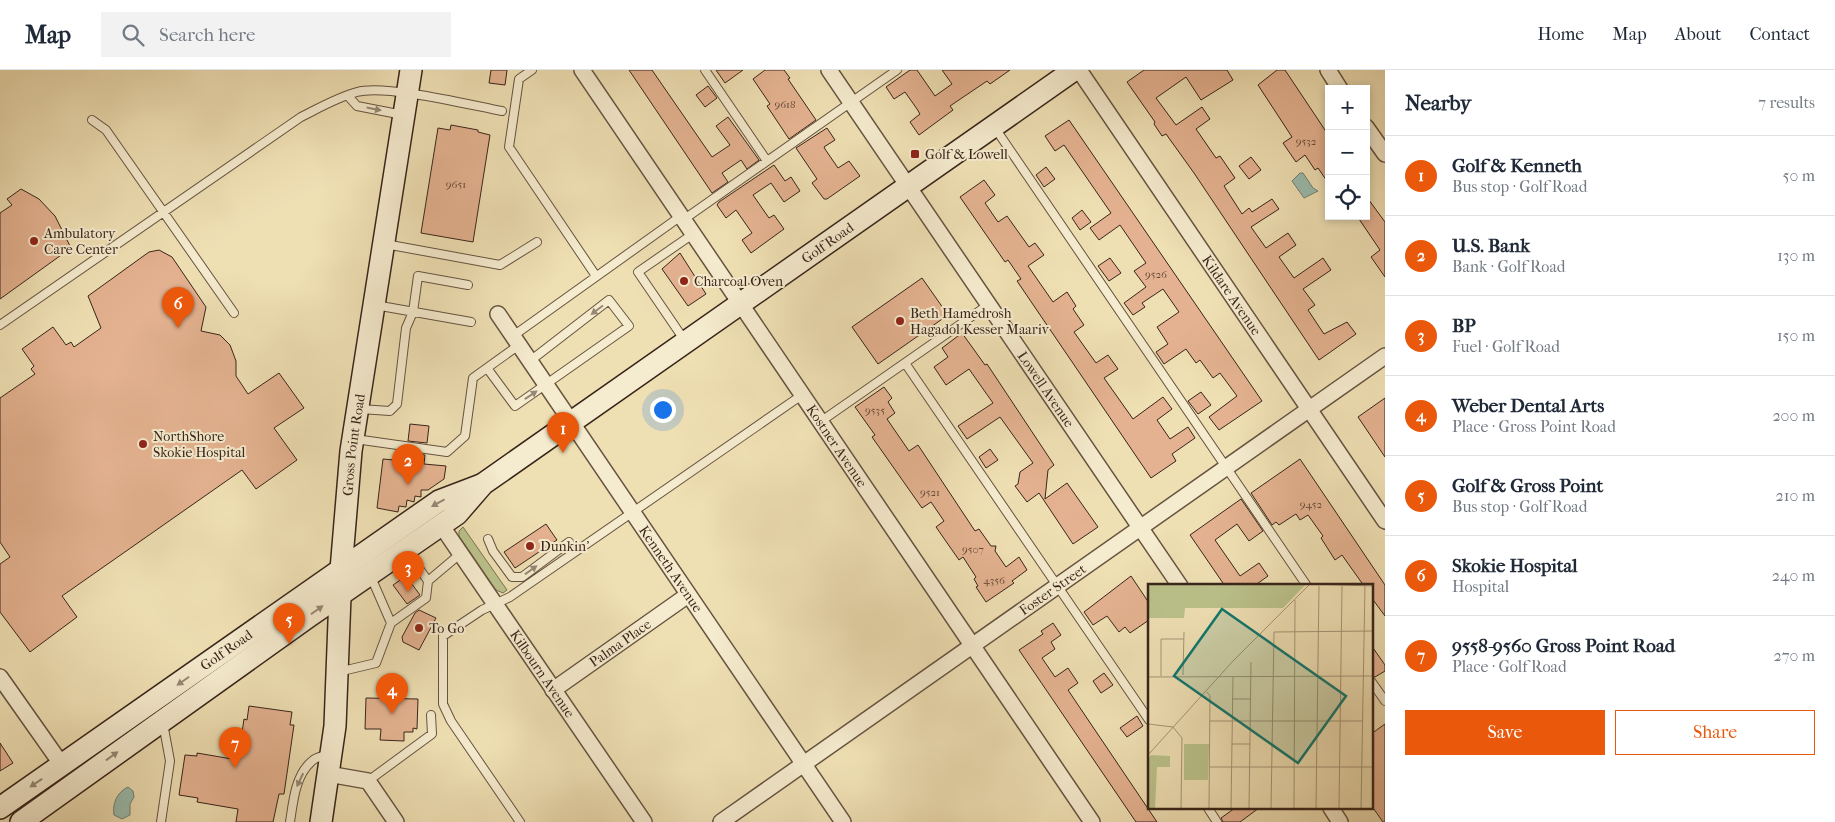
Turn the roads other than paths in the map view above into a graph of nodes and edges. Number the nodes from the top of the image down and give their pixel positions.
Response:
1 (411, 70) edge
2 (532, 70) edge
3 (582, 70) edge
4 (705, 70) edge
5 (829, 70) edge
6 (897, 70) edge
7 (1074, 70) edge
8 (1079, 70) edge
9 (1328, 70) edge
10 (1337, 85) edge
11 (407, 94) junction
12 (348, 96) junction
13 (851, 102) junction
14 (502, 111) dead end
15 (403, 115) junction
16 (92, 120) dead end
17 (994, 126) junction
18 (1368, 130) edge
19 (1385, 154) edge
20 (767, 161) junction
21 (908, 186) junction
22 (162, 212) junction
23 (682, 218) junction
24 (693, 234) junction
25 (538, 242) dead end
26 (383, 244) junction
27 (596, 276) junction
28 (468, 285) dead end
29 (374, 304) junction
30 (740, 304) junction
31 (988, 305) junction
32 (413, 312) junction
33 (234, 314) dead end
34 (498, 314) dead end
35 (471, 322) dead end
36 (0, 325) edge
37 (516, 340) junction
38 (686, 342) junction
39 (1385, 356) edge
40 (530, 361) junction
41 (905, 364) junction
42 (487, 368) junction
43 (546, 384) junction
44 (802, 395) junction
45 (357, 409) junction
46 (1310, 409) junction
47 (571, 422) junction
48 (820, 422) junction
49 (353, 438) junction
50 (1226, 468) junction
51 (483, 484) junction
52 (632, 511) junction
53 (1385, 521) edge
54 (441, 525) junction
55 (1140, 528) junction
56 (488, 539) dead end
57 (569, 542) dead end
58 (406, 549) junction
59 (460, 554) junction
60 (341, 570) junction
61 (370, 574) junction
62 (428, 581) junction
63 (1179, 584) edge
64 (1306, 584) edge
65 (1058, 586) junction
66 (340, 595) junction
67 (688, 595) junction
68 (494, 603) junction
69 (390, 623) junction
70 (972, 646) junction
71 (337, 672) junction
72 (0, 677) edge
73 (1372, 682) edge
74 (553, 690) junction
75 (1385, 701) edge
76 (431, 715) dead end
77 (1148, 719) edge
78 (162, 720) junction
79 (330, 763) junction
80 (804, 764) junction
81 (62, 766) junction
82 (368, 781) junction
83 (0, 808) edge
84 (1209, 810) edge
85 (1332, 810) edge
86 (20, 822) edge
87 (161, 822) edge
88 (290, 822) edge
89 (321, 822) edge
90 (396, 822) edge
91 (520, 822) edge
92 (644, 822) edge
93 (721, 822) edge
94 (843, 822) edge
95 (1092, 822) edge
96 (1217, 822) edge
97 (1340, 822) edge

1 - 11 main road, Gross Point Road
2 - 27 lane
3 - 23 street, Kostner Avenue
4 - 20 lane
5 - 13 street, Lowell Avenue
6 - 13 lane
7 - 17 main road, Golf Road
8 - 46 street, Kildare Avenue
9 - 10 street
11 - 12 lane
11 - 14 lane
11 - 15 main road, Gross Point Road
12 -> 15 lane
12 - 22 lane
13 - 20 lane
13 - 21 street, Lowell Avenue
15 - 26 main road, Gross Point Road
16 - 22 lane
17 - 21 main road, Golf Road
17 - 50 lane
18 - 19 street
20 - 23 lane
21 - 30 main road, Golf Road
21 - 31 street, Lowell Avenue
22 - 33 lane
22 - 36 lane
23 - 24 street, Kostner Avenue
23 - 27 lane
24 - 30 street, Kostner Avenue
24 - 38 lane
25 - 26 lane
26 - 29 main road, Gross Point Road
27 - 37 lane
28 - 32 lane
29 - 32 lane
29 - 45 main road, Gross Point Road
30 - 38 main road, Golf Road
30 - 44 street, Kostner Avenue
31 - 41 lane
31 - 55 street, Lowell Avenue
32 - 35 lane
32 - 45 lane
34 - 37 street, Kenneth Avenue
37 - 40 street, Kenneth Avenue
37 - 42 lane
38 - 47 main road, Golf Road
39 - 46 street, Foster Street
40 - 43 street, Kenneth Avenue
43 -> 40 lane
41 - 48 lane
41 - 65 lane
42 -> 43 lane
42 - 49 lane
43 - 47 street, Kenneth Avenue
44 - 48 street, Kostner Avenue
44 - 52 lane
45 - 49 main road, Gross Point Road
46 - 50 street, Foster Street
46 - 53 street, Kildare Avenue
47 - 51 main road, Golf Road
47 - 52 street, Kenneth Avenue
48 - 70 street, Kostner Avenue
49 - 60 main road, Gross Point Road
50 - 55 street, Foster Street
50 - 64 lane
51 - 54 main road, Golf Road
51 -> 60 main road, Golf Road
52 - 67 street, Kenneth Avenue
52 - 68 lane
54 - 58 main road, Golf Road
54 - 59 street, Kilbourn Avenue
55 - 63 street, Lowell Avenue
55 - 65 street, Foster Street
56 -> 57 lane
58 - 61 main road, Golf Road
58 - 62 lane
59 - 62 lane
59 - 68 street, Kilbourn Avenue
60 - 66 main road, Gross Point Road
60 -> 81 main road, Golf Road
61 - 66 main road, Golf Road
61 - 69 lane
62 - 69 lane
65 - 70 street, Foster Street
65 - 77 lane
66 - 71 main road, Gross Point Road
78 -> 66 main road, Golf Road
67 - 74 street, Palma Place
67 - 80 street, Kenneth Avenue
68 - 74 street, Kilbourn Avenue
68 - 91 lane
69 - 71 lane
70 - 80 street, Foster Street
70 - 95 street, Kostner Avenue
71 - 79 main road, Gross Point Road
72 - 81 street
73 - 75 lane
74 - 92 street, Kilbourn Avenue
76 - 82 lane
86 -> 78 main road, Golf Road
78 - 87 lane
79 - 82 street
79 -> 88 lane
79 - 89 main road, Gross Point Road
80 - 93 street, Foster Street
80 - 94 street, Kenneth Avenue
81 -> 83 main road, Golf Road
82 - 90 street
84 - 96 lane
85 - 97 street

